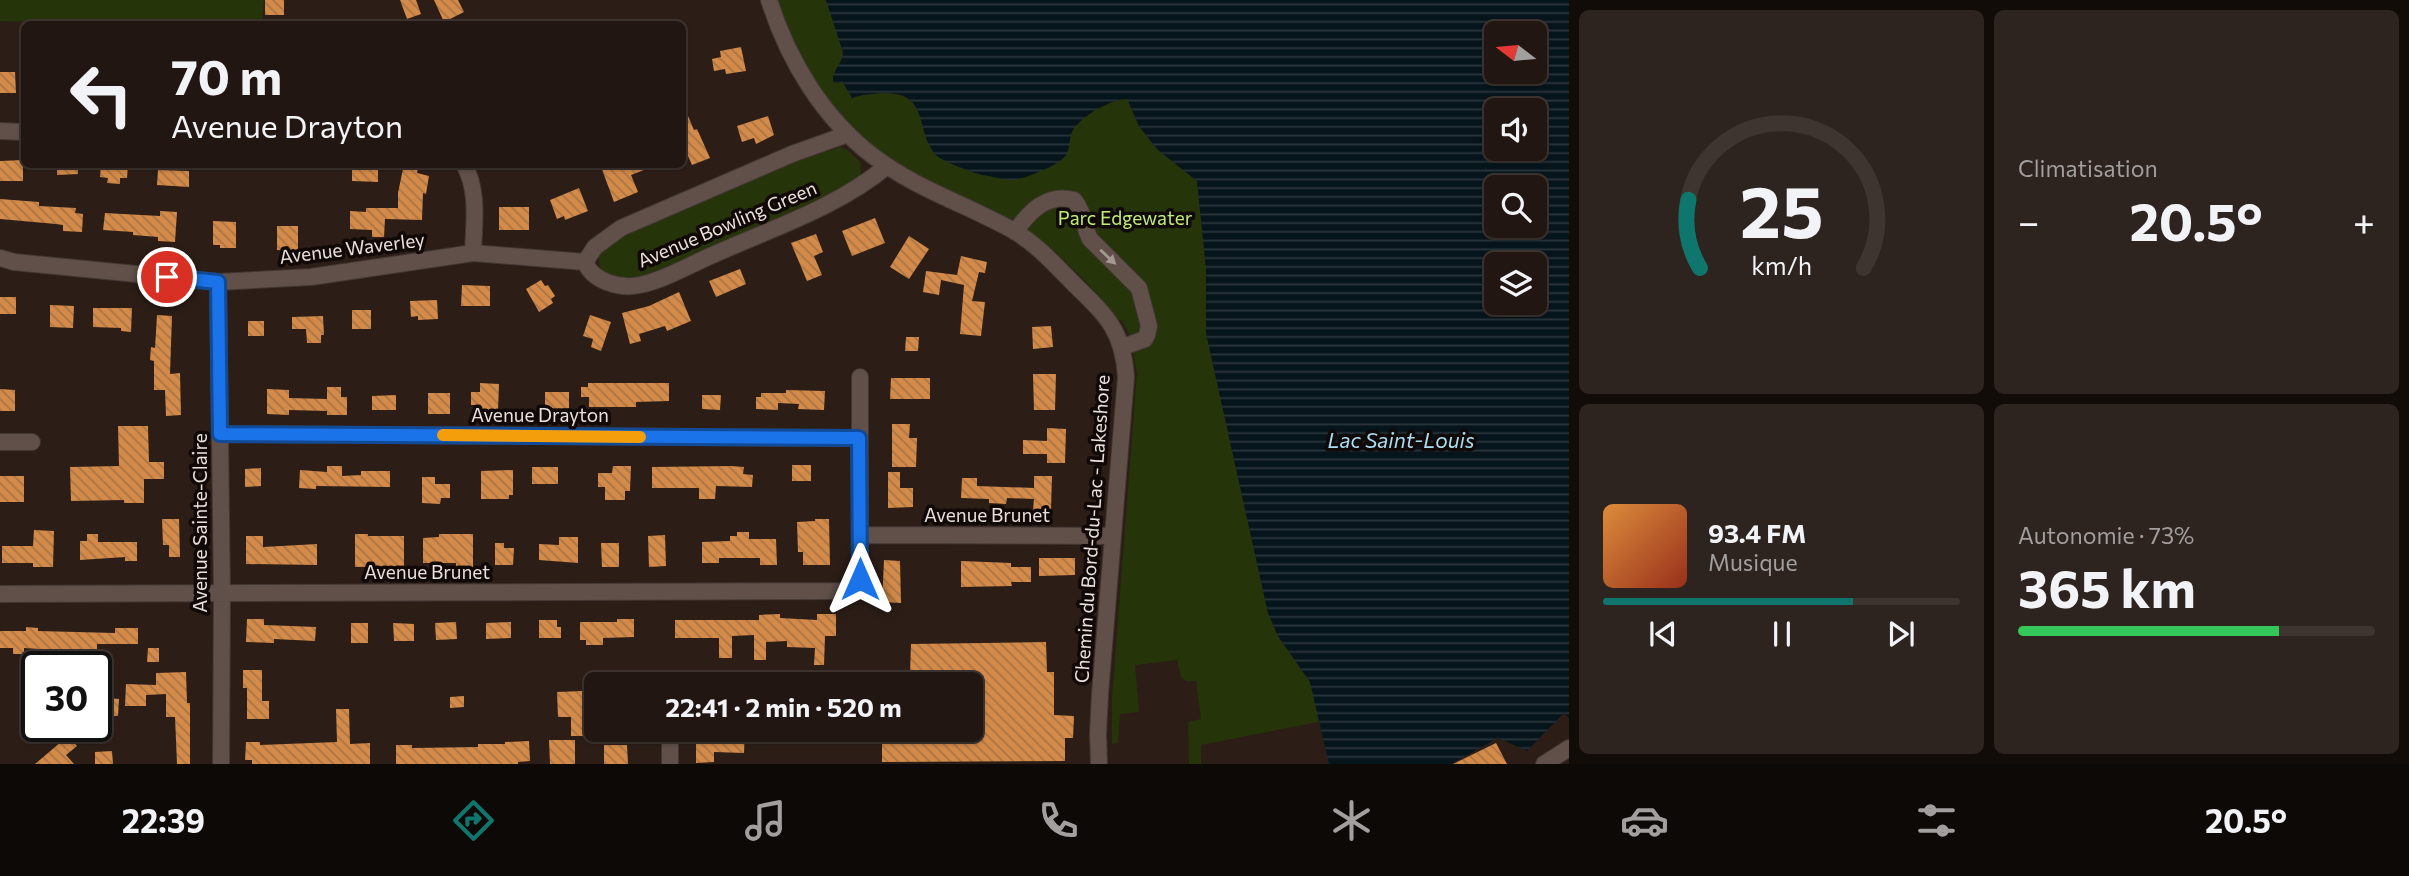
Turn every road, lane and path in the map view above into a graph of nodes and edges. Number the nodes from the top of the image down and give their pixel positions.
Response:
1 (769, 0) edge
2 (0, 131) edge
3 (21, 132) edge
4 (848, 134) junction
5 (887, 166) junction
6 (466, 168) edge
7 (1015, 232) junction
8 (473, 253) junction
9 (0, 258) edge
10 (585, 262) junction
11 (218, 282) junction
12 (1123, 347) junction
13 (860, 377) dead end
14 (220, 434) junction
15 (859, 438) junction
16 (0, 442) edge
17 (32, 442) dead end
18 (860, 535) junction
19 (1113, 536) junction
20 (0, 594) edge
21 (222, 594) junction
22 (670, 742) edge
23 (1569, 748) edge
24 (221, 764) edge
25 (670, 764) edge
26 (1099, 764) edge
27 (1544, 764) edge

1 - 4 street, Chemin du Bord-du-Lac - Lakeshore
2 - 3 street
4 - 5 street, Chemin du Bord-du-Lac - Lakeshore
4 - 10 street, Avenue Bowling Green
5 - 7 street, Chemin du Bord-du-Lac - Lakeshore
5 - 10 street, Avenue Bowling Green
6 - 8 street
7 - 12 street, Chemin du Bord-du-Lac - Lakeshore
7 -> 12 street
8 - 10 street, Avenue Waverley
8 - 11 street, Avenue Waverley
9 - 11 street, Avenue Waverley
11 - 14 street, Avenue Sainte-Claire
12 - 19 street, Chemin du Bord-du-Lac - Lakeshore
13 - 15 street
14 - 15 street, Avenue Drayton
14 - 21 street, Avenue Sainte-Claire
15 - 18 street
16 - 17 street
18 - 19 street, Avenue Brunet
18 - 21 street, Avenue Brunet
19 - 26 street, Chemin du Bord-du-Lac - Lakeshore
20 - 21 street, Avenue Brunet
21 - 24 street, Avenue Sainte-Claire
22 - 25 street
23 - 27 street

